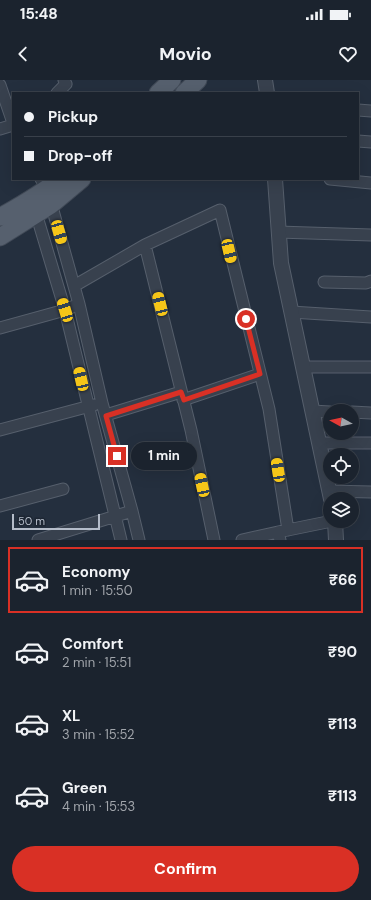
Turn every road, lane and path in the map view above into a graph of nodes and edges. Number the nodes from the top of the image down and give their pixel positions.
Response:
1 (64, 80) edge
2 (172, 80) edge
3 (198, 80) edge
4 (265, 80) edge
5 (0, 85) edge
6 (158, 90) edge
7 (58, 92) edge
8 (185, 92) edge
9 (267, 92) edge
10 (359, 110) edge
11 (371, 111) edge
12 (12, 121) edge
13 (12, 124) edge
14 (0, 129) edge
15 (359, 141) edge
16 (371, 142) edge
17 (78, 180) edge
18 (274, 180) edge
19 (340, 180) edge
20 (371, 183) edge
21 (49, 188) edge
22 (34, 207) junction
23 (0, 217) edge
24 (278, 232) junction
25 (371, 235) edge
26 (0, 237) edge
27 (145, 245) junction
28 (371, 281) edge
29 (324, 282) dead end
30 (74, 286) junction
31 (79, 304) junction
32 (65, 310) junction
33 (291, 312) junction
34 (371, 317) edge
35 (0, 328) edge
36 (303, 367) junction
37 (371, 367) edge
38 (260, 374) junction
39 (182, 396) junction
40 (102, 403) junction
41 (88, 407) junction
42 (312, 411) junction
43 (323, 412) edge
44 (359, 412) edge
45 (371, 413) edge
46 (106, 416) junction
47 (0, 430) edge
48 (319, 443) junction
49 (371, 443) edge
50 (63, 489) dead end
51 (329, 492) edge
52 (371, 492) edge
53 (359, 493) edge
54 (0, 506) edge
55 (132, 511) junction
56 (115, 516) junction
57 (323, 523) edge
58 (335, 528) edge
59 (282, 534) edge
60 (38, 540) edge
61 (121, 540) edge
62 (139, 540) edge
63 (214, 540) edge
64 (242, 540) edge
65 (336, 540) edge

1 - 7 street
2 - 6 main road
3 - 8 main road
4 - 9 street
5 - 12 street
10 - 11 street
13 - 14 street
15 - 16 street
17 - 21 main road
18 - 24 street
19 - 20 street
21 - 22 main road
21 - 30 street
22 - 23 main road
22 - 26 main road
22 - 32 street
24 - 25 street
24 - 33 street
27 - 30 street
27 - 38 street
27 - 39 street
28 - 29 street
30 - 31 street
31 - 32 street
31 - 40 street
32 - 35 street
32 - 41 street
33 - 34 street
33 - 36 street
36 - 37 street
36 - 42 street
38 - 39 street
38 - 59 street
39 - 46 street
39 - 63 street
40 - 41 street
40 - 46 street
41 - 47 street
41 - 56 street
42 - 43 street
42 - 48 street
44 - 45 street
46 - 55 street
48 - 49 street
48 - 51 street
50 - 54 street
52 - 53 street
55 - 56 street
55 - 62 street
56 - 60 street
56 - 61 street
57 - 59 street
58 - 65 street
59 - 64 street

